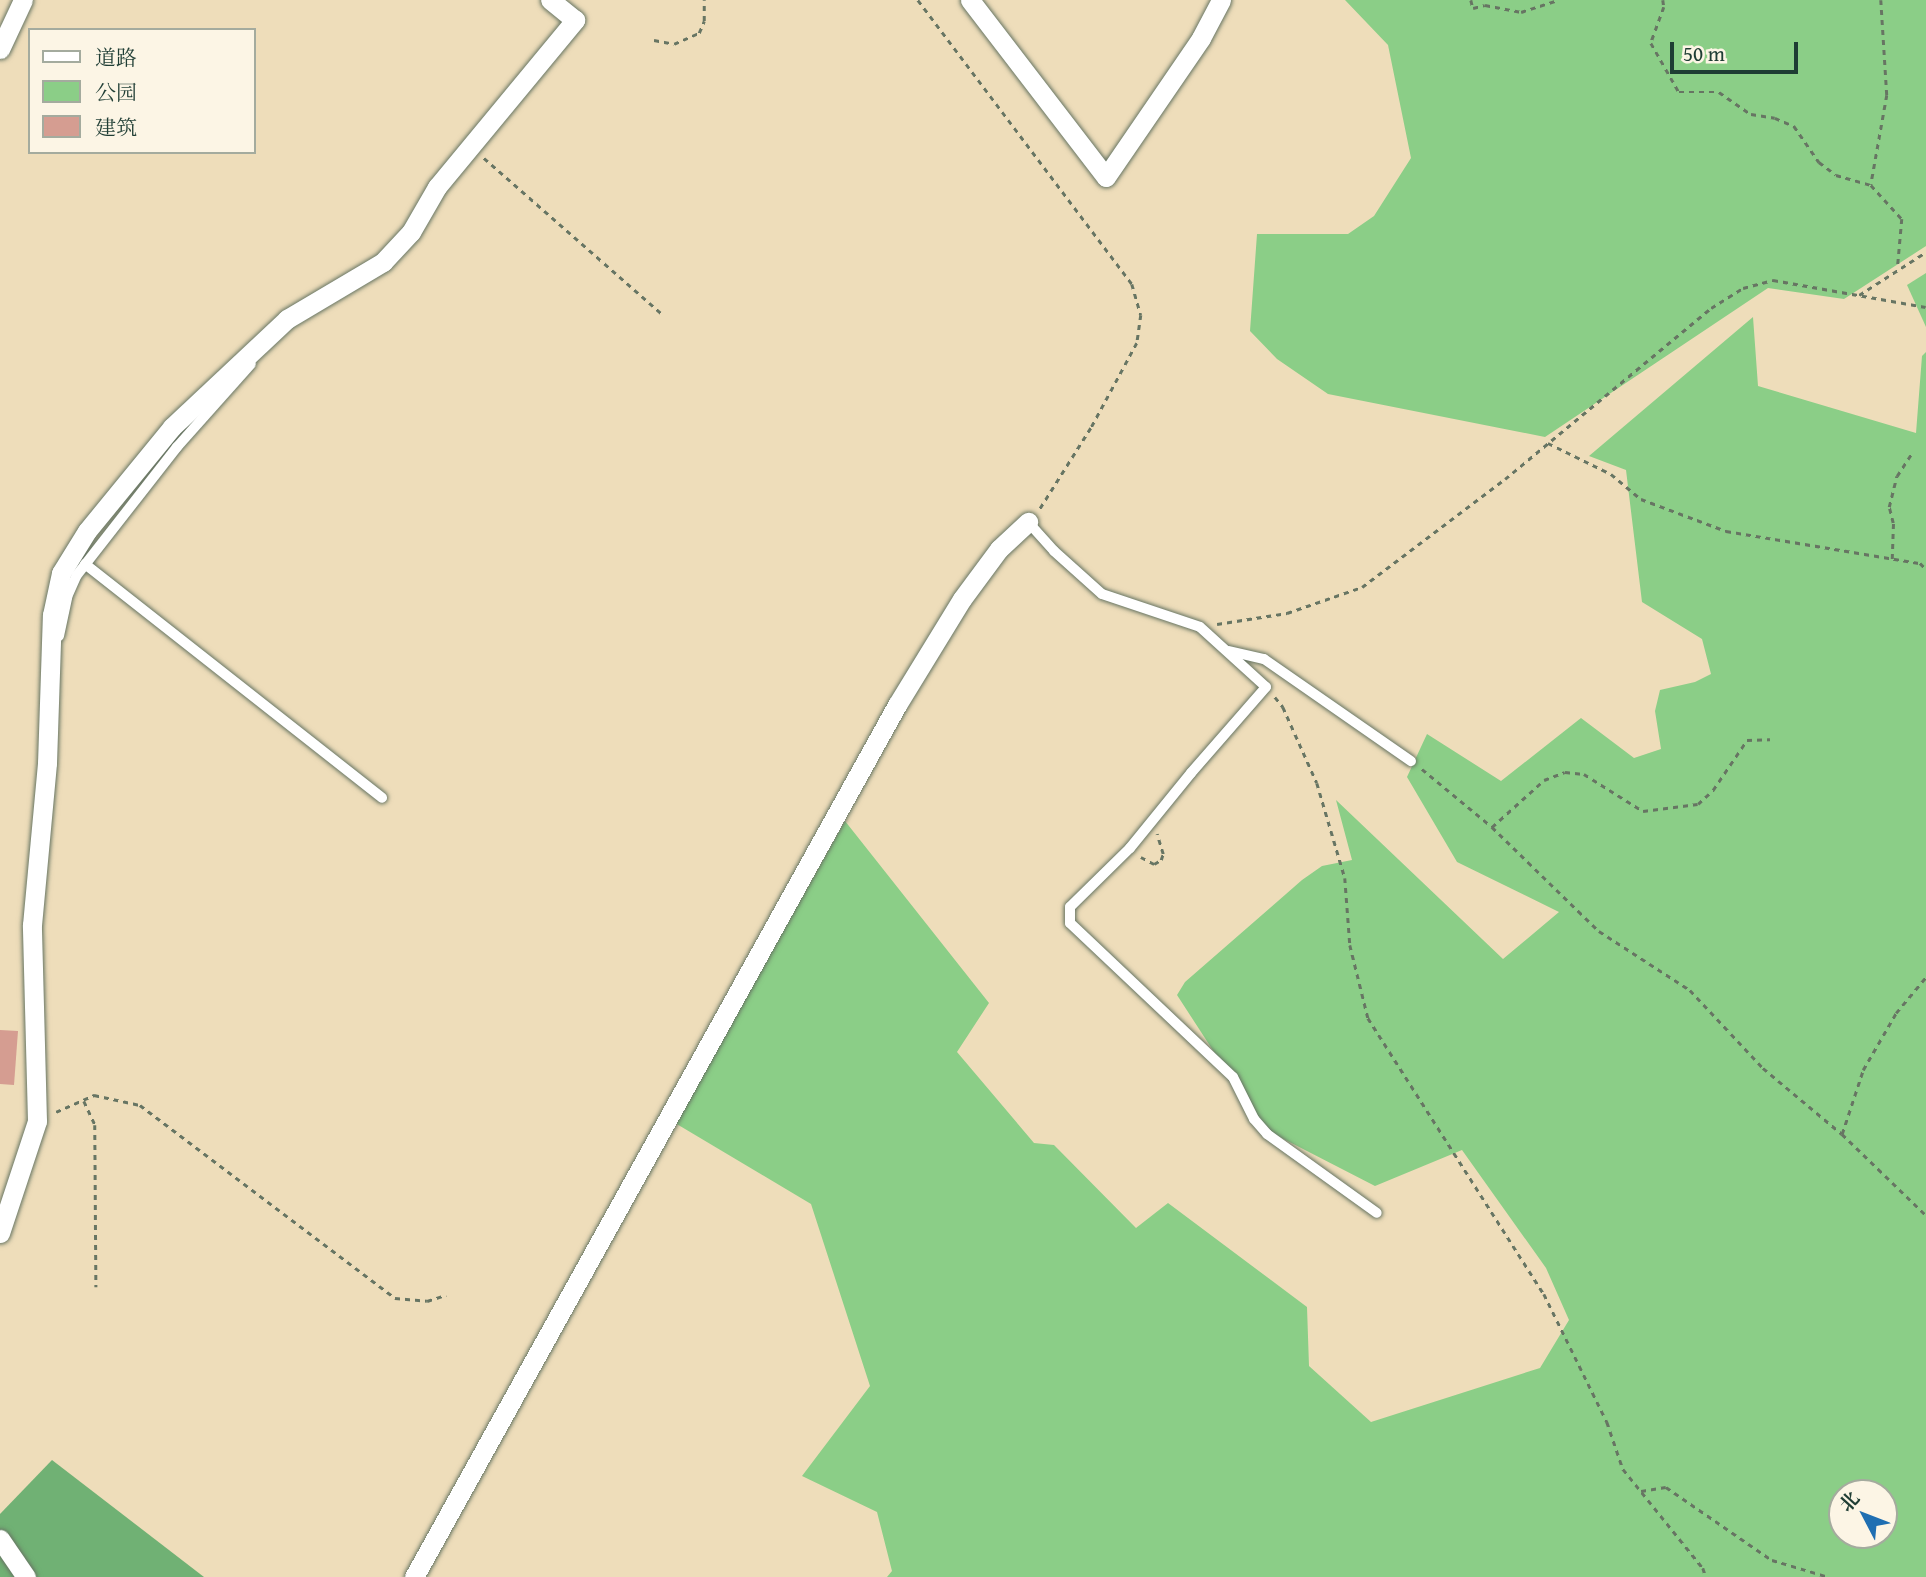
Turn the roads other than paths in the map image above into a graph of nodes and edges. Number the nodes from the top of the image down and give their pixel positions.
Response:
1 (23, 0) edge
2 (550, 0) edge
3 (970, 0) edge
4 (1221, 0) edge
5 (0, 50) edge
6 (269, 336) junction
7 (1028, 522) joint
8 (85, 564) junction
9 (1229, 651) junction
10 (50, 678) junction
11 (1411, 761) road end
12 (382, 798) dead end
13 (1377, 1213) dead end
14 (0, 1233) edge
15 (0, 1539) edge
16 (26, 1577) edge
17 (414, 1577) edge

1 - 5 street
2 - 6 street
3 - 4 street
6 - 8 lane
6 - 10 street
7 - 9 lane
7 - 17 street
8 - 10 lane
8 - 12 lane
9 - 11 lane
9 - 13 lane
10 - 14 street
15 - 16 street

